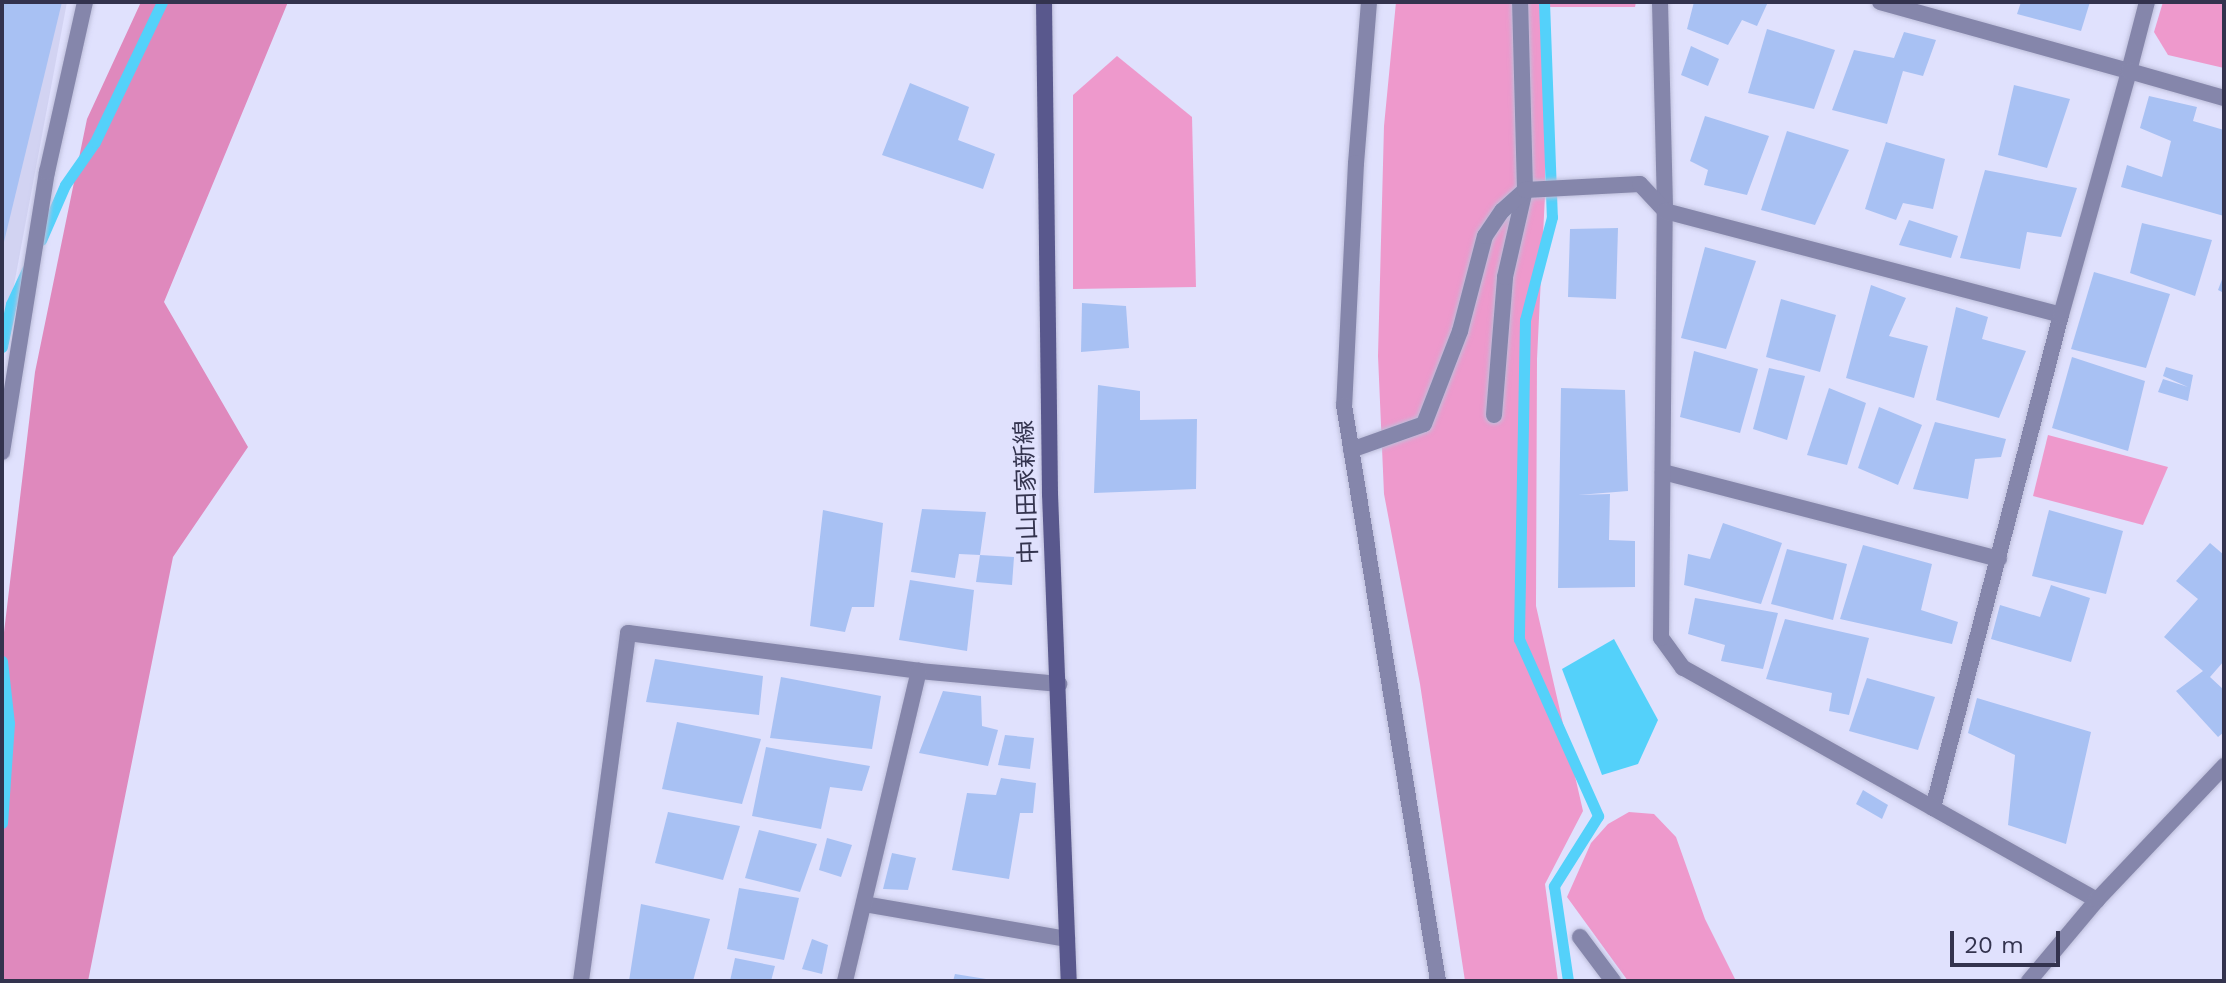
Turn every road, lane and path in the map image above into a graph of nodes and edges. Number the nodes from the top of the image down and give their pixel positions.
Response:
1 (85, 2) edge
2 (1044, 2) edge
3 (1369, 2) edge
4 (1520, 2) edge
5 (1660, 2) edge
6 (1880, 2) edge
7 (2147, 2) edge
8 (2129, 71) junction
9 (2224, 98) edge
10 (1525, 190) junction
11 (1665, 211) junction
12 (2061, 315) junction
13 (1494, 415) dead end
14 (1351, 450) junction
15 (2, 452) edge
16 (1663, 472) junction
17 (1999, 559) junction
18 (919, 671) junction
19 (1059, 684) junction
20 (2224, 766) edge
21 (1933, 808) junction
22 (2097, 900) junction
23 (864, 904) junction
24 (1580, 937) dead end
25 (1067, 939) junction
26 (581, 981) edge
27 (845, 981) edge
28 (1069, 981) edge
29 (1438, 981) edge
30 (1613, 981) edge
31 (2029, 981) edge

1 - 15 street
2 - 19 main road, 中山田家新線
3 - 14 street
4 - 10 street
5 - 11 street
6 - 8 street
7 - 8 street
8 - 9 street
8 - 12 street
10 - 11 street
10 - 13 street
10 - 14 street
11 - 12 street
11 - 16 street
12 - 17 street
14 - 29 street
16 - 17 street
16 - 21 street
17 - 21 street
18 - 19 street
18 - 23 street
18 - 26 street
19 - 25 main road, 中山田家新線
20 - 22 street
21 - 22 street
22 - 31 street
23 - 25 street
23 - 27 street
24 - 30 street
25 - 28 main road, 中山田家新線

